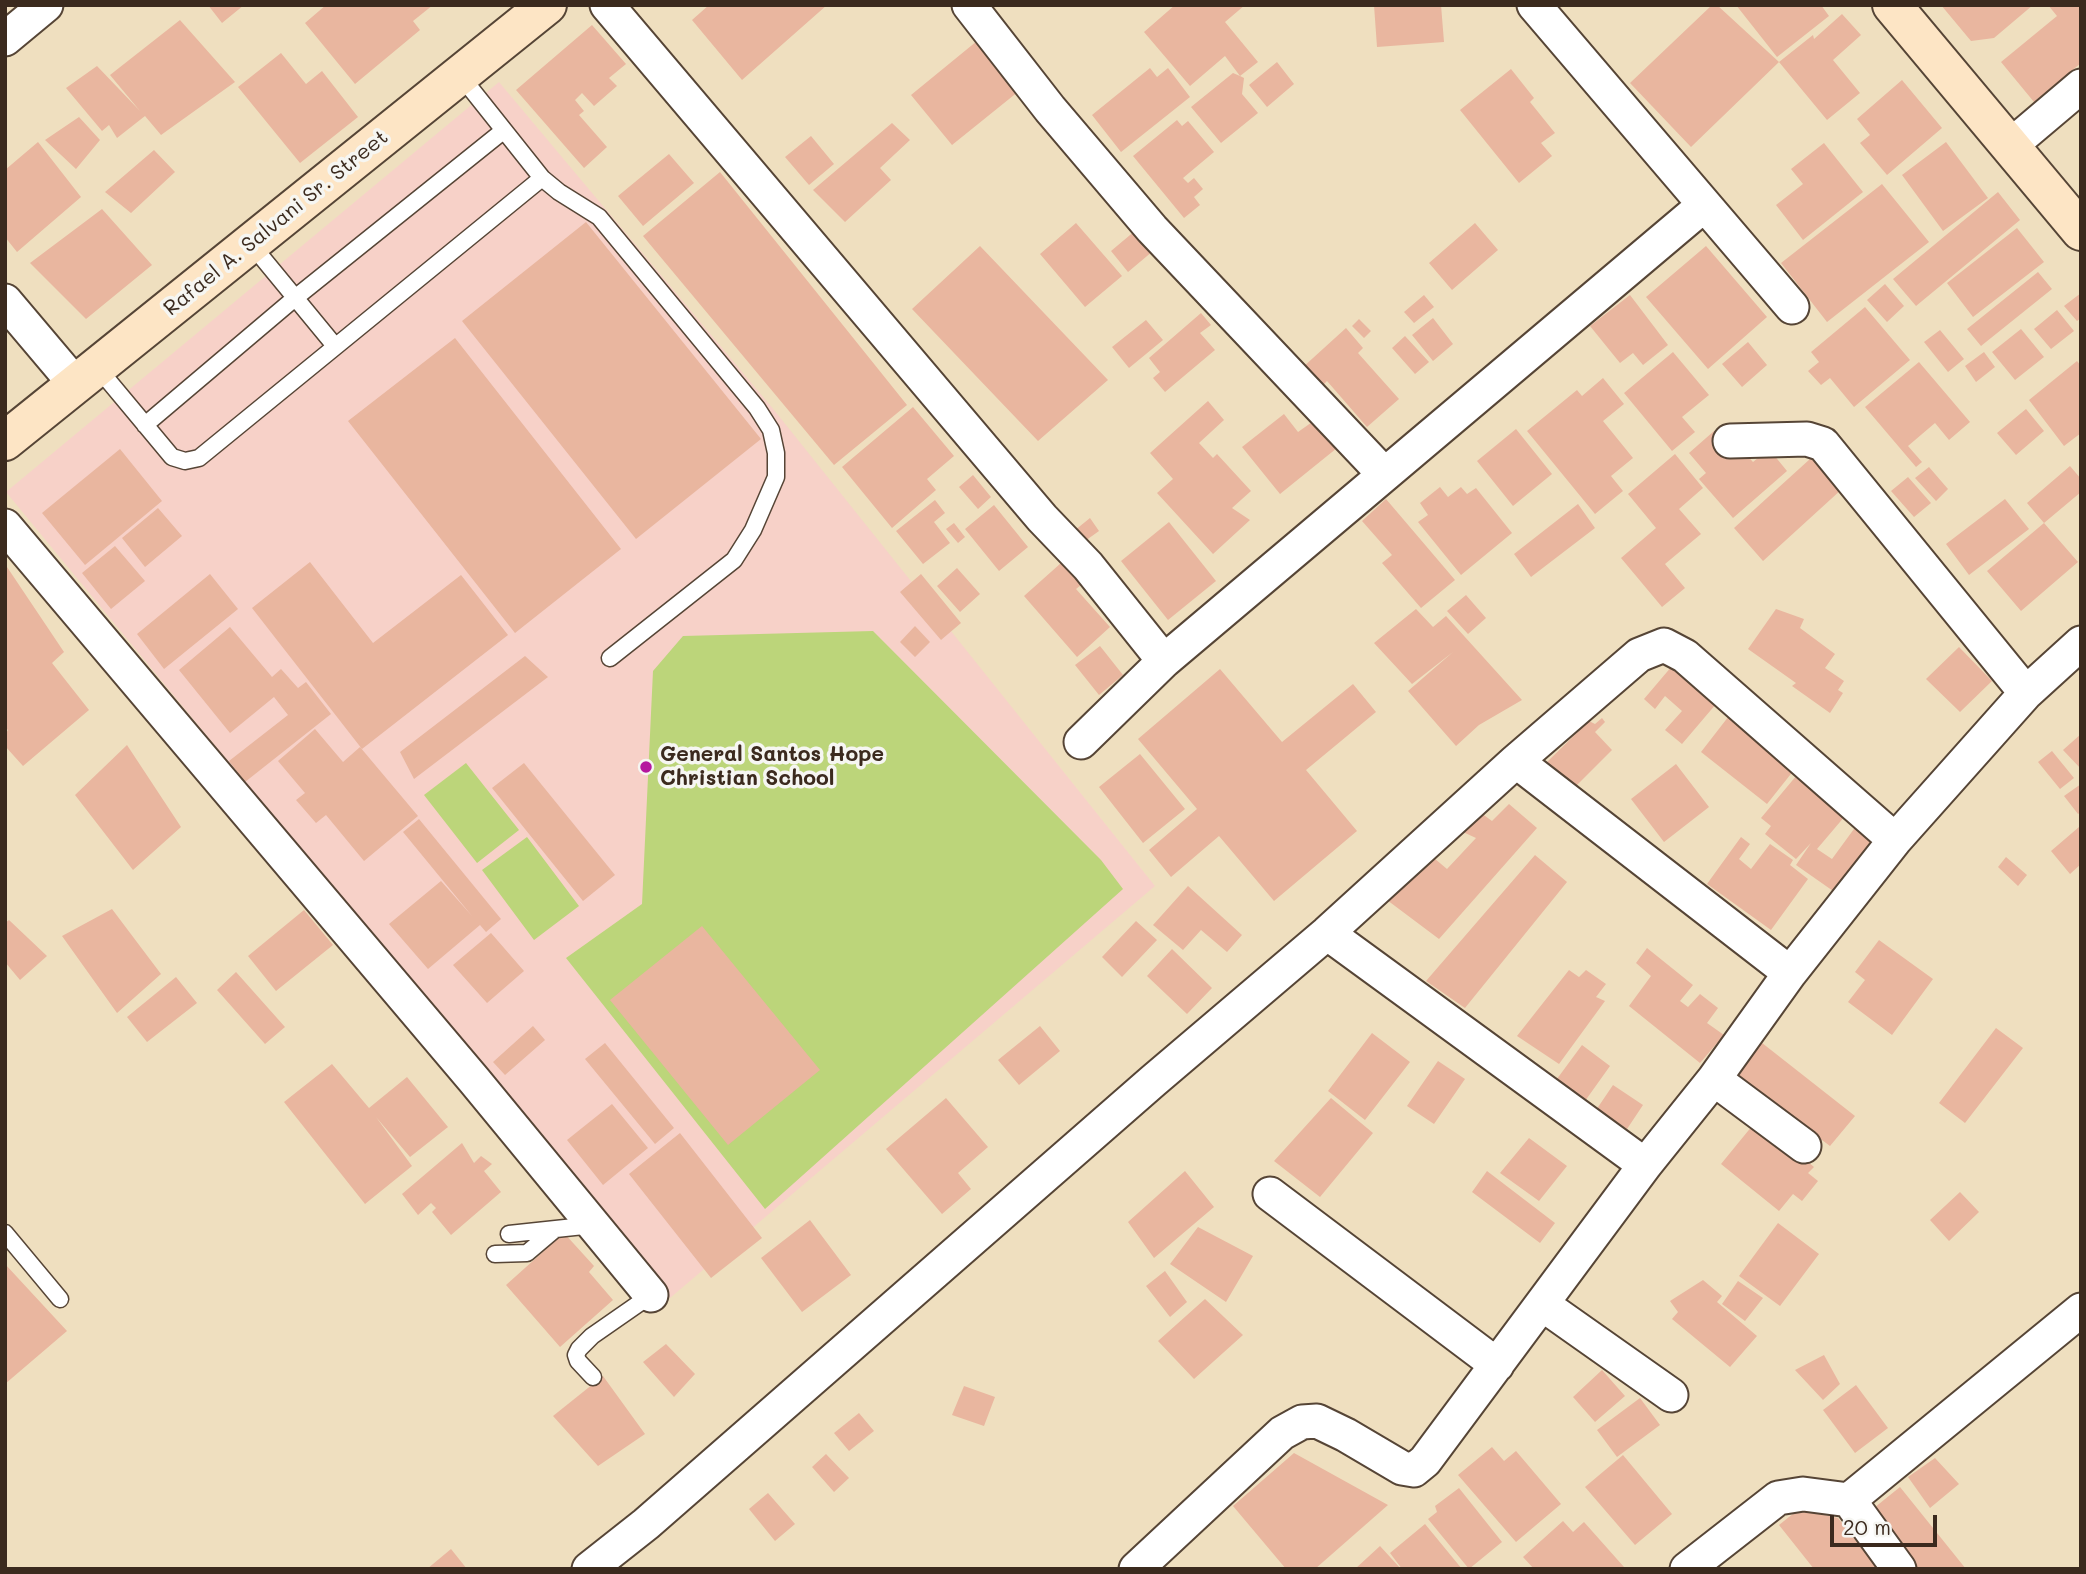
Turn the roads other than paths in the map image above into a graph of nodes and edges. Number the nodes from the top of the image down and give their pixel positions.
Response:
1 (46, 5) edge
2 (547, 5) edge
3 (607, 5) edge
4 (969, 5) edge
5 (1534, 5) edge
6 (1892, 5) edge
7 (5, 39) edge
8 (460, 75) junction
9 (2081, 86) edge
10 (503, 131) junction
11 (2010, 147) junction
12 (542, 178) junction
13 (1703, 206) junction
14 (2081, 231) edge
15 (251, 244) junction
16 (295, 298) junction
17 (5, 301) edge
18 (1791, 307) dead end
19 (335, 346) junction
20 (87, 376) junction
21 (145, 425) junction
22 (5, 441) edge
23 (1730, 441) dead end
24 (1384, 474) junction
25 (5, 526) edge
26 (2081, 643) edge
27 (610, 658) dead end
28 (1164, 661) junction
29 (2026, 693) junction
30 (1081, 742) dead end
31 (1516, 761) junction
32 (1895, 840) junction
33 (1327, 933) junction
34 (1790, 973) junction
35 (1714, 1079) junction
36 (1804, 1146) dead end
37 (1644, 1165) junction
38 (1270, 1194) dead end
39 (593, 1225) junction
40 (555, 1229) junction
41 (5, 1233) edge
42 (509, 1234) dead end
43 (495, 1254) dead end
44 (651, 1295) joint
45 (60, 1299) dead end
46 (1542, 1304) junction
47 (2081, 1310) edge
48 (1497, 1365) junction
49 (593, 1377) dead end
50 (1671, 1395) dead end
51 (1849, 1500) junction
52 (589, 1569) edge
53 (1136, 1569) edge
54 (1687, 1569) edge
55 (1899, 1569) edge

1 - 7 street
2 - 8 street, Rafael A. Salvani Sr. Street
3 - 28 street
4 - 24 street
5 - 13 street
6 - 11 street
8 - 10 lane
8 - 15 street, Rafael A. Salvani Sr. Street
9 - 11 street
10 - 12 lane
10 - 16 lane
11 - 14 street
12 - 19 lane
12 - 27 lane
13 - 18 street
13 - 24 street
15 - 16 lane
15 - 20 street, Rafael A. Salvani Sr. Street
16 - 19 lane
16 - 21 lane
17 - 20 street
19 - 21 lane
20 - 21 lane
20 - 22 street, Rafael A. Salvani Sr. Street
23 - 29 street
24 - 28 street
25 - 39 street
26 - 29 street
28 - 30 street
29 - 32 street
31 - 32 street
31 - 33 street
31 - 34 street
32 - 34 street
33 - 37 street
33 - 52 street
34 - 35 street
35 - 36 street
35 - 37 street
37 - 46 street
38 - 48 street
39 - 40 lane
39 - 44 street
40 - 42 lane
40 - 43 lane
41 - 45 lane
44 - 49 lane
46 - 48 street
46 - 50 street
47 - 51 street
48 - 53 street
51 - 54 street
51 - 55 street

